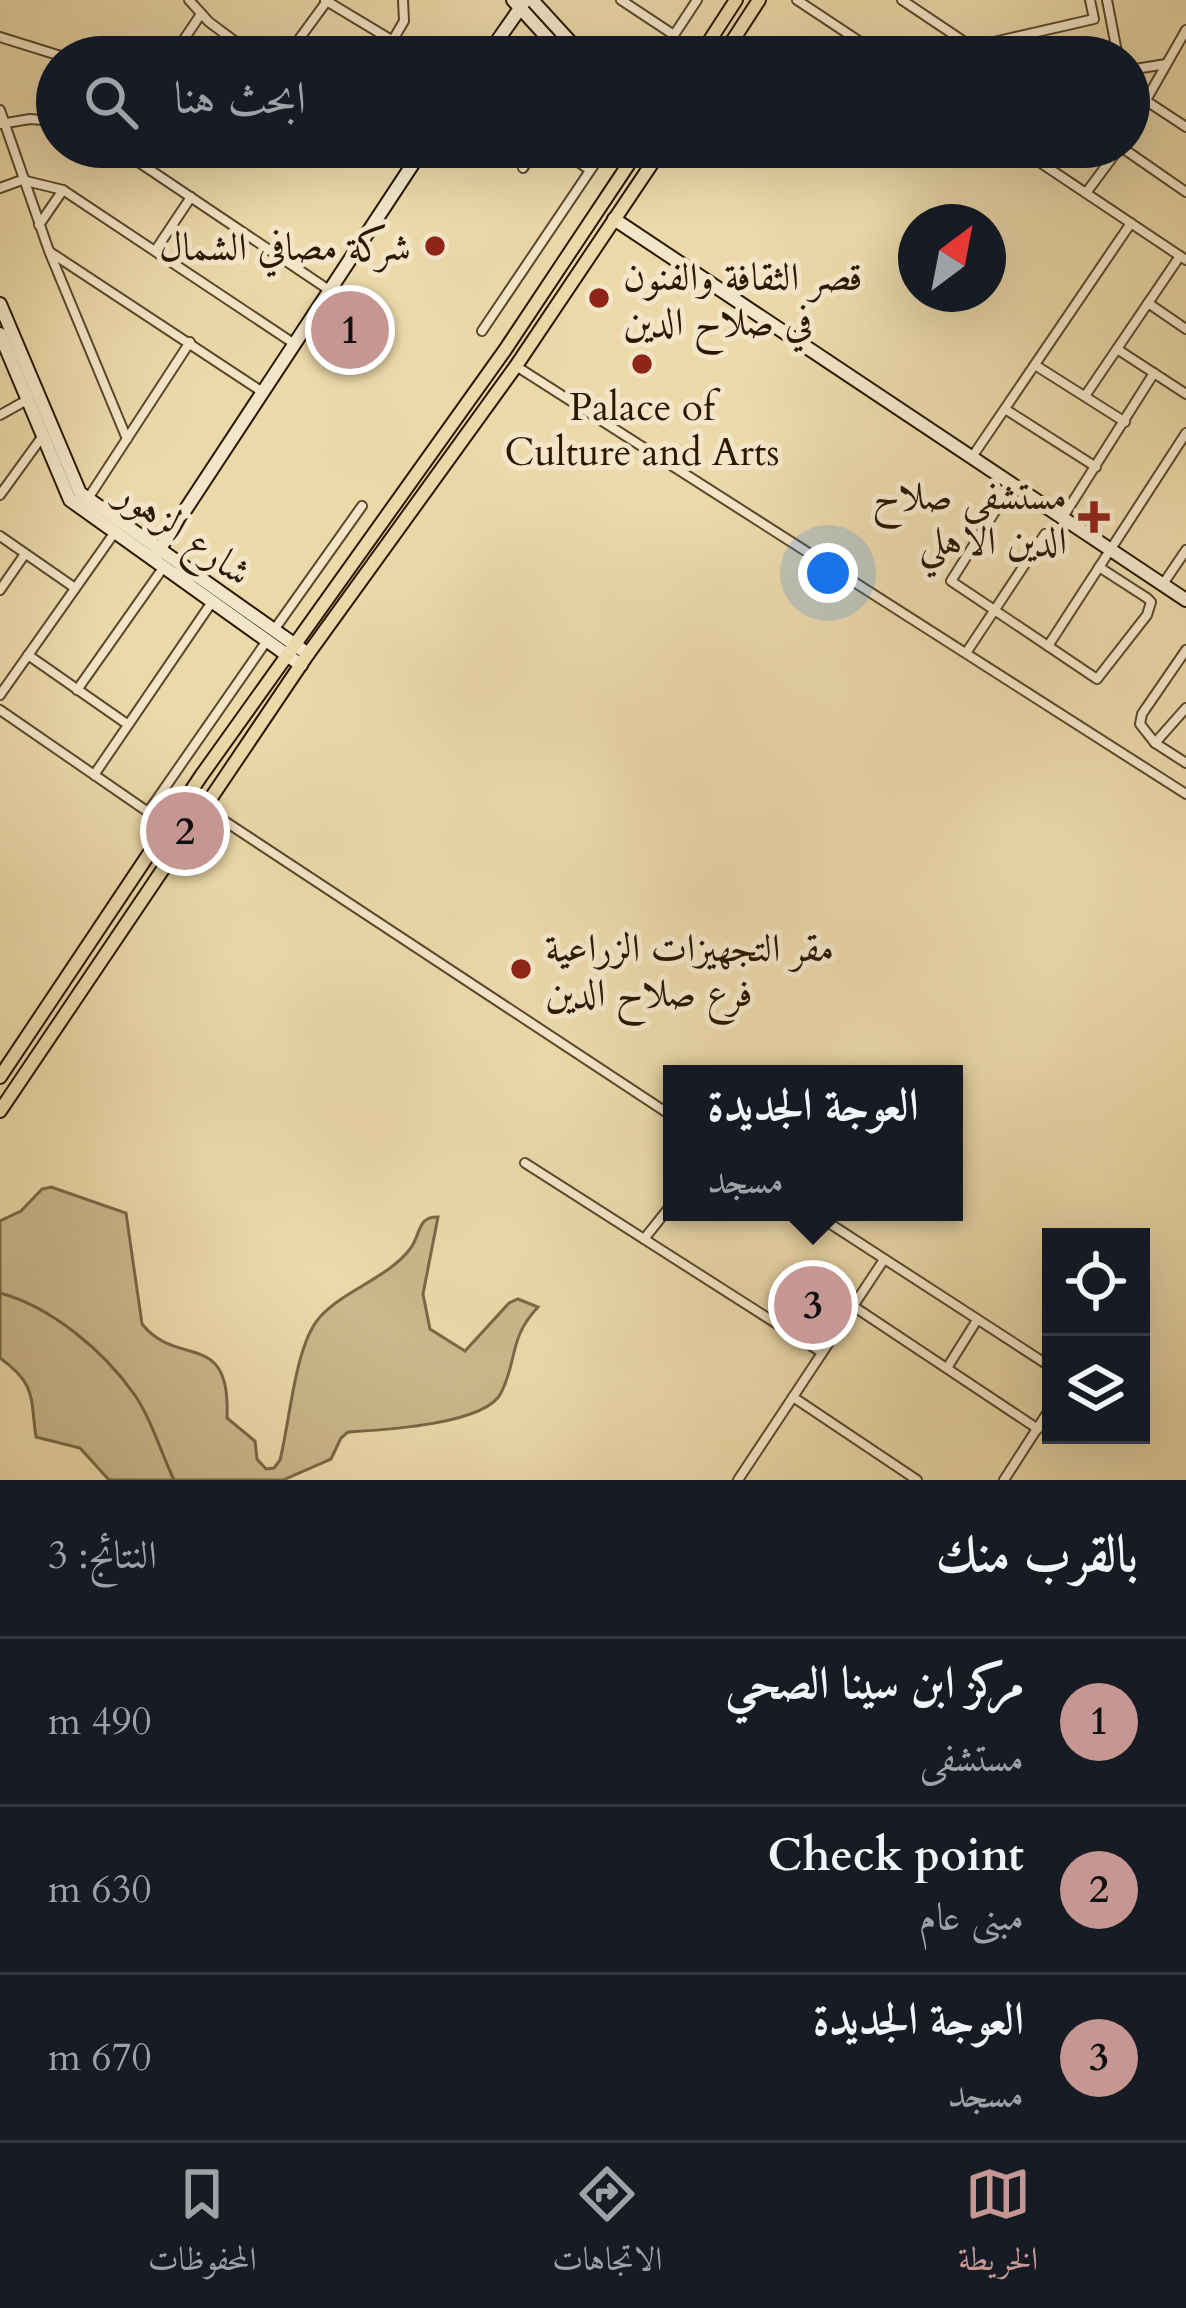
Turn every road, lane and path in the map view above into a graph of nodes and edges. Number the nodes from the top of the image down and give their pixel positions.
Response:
1 (188, 0) edge
2 (403, 0) edge
3 (621, 0) edge
4 (697, 0) edge
5 (736, 0) edge
6 (759, 0) edge
7 (797, 0) edge
8 (924, 0) edge
9 (1090, 0) edge
10 (1107, 0) edge
11 (326, 1) edge
12 (523, 2) edge
13 (904, 2) edge
14 (813, 4) edge
15 (201, 14) junction
16 (1186, 30) edge
17 (186, 36) edge
18 (229, 36) edge
19 (301, 36) edge
20 (384, 36) edge
21 (395, 36) edge
22 (500, 36) edge
23 (549, 36) edge
24 (561, 36) edge
25 (712, 36) edge
26 (736, 36) edge
27 (855, 36) edge
28 (955, 36) edge
29 (1020, 36) edge
30 (1114, 36) edge
31 (0, 38) edge
32 (36, 49) edge
33 (1166, 64) junction
34 (1150, 67) edge
35 (1150, 91) edge
36 (1150, 103) edge
37 (0, 110) edge
38 (36, 119) edge
39 (2, 124) edge
40 (1186, 127) edge
41 (13, 154) junction
42 (0, 158) edge
43 (1150, 167) edge
44 (148, 168) edge
45 (410, 168) edge
46 (587, 168) edge
47 (626, 168) edge
48 (649, 168) edge
49 (1049, 168) edge
50 (1105, 168) edge
51 (590, 170) joint
52 (22, 180) junction
53 (0, 188) edge
54 (63, 190) junction
55 (1186, 192) edge
56 (1087, 193) junction
57 (191, 197) junction
58 (614, 219) junction
59 (1131, 224) junction
60 (39, 225) junction
61 (49, 251) junction
62 (154, 251) junction
63 (1183, 258) edge
64 (328, 290) junction
65 (1148, 303) junction
66 (0, 304) edge
67 (1186, 329) edge
68 (482, 331) dead end
69 (0, 334) edge
70 (190, 342) junction
71 (293, 343) junction
72 (1118, 349) junction
73 (1035, 364) junction
74 (517, 366) junction
75 (1154, 373) junction
76 (261, 391) junction
77 (1186, 394) edge
78 (1084, 396) junction
79 (27, 400) junction
80 (1005, 409) junction
81 (0, 415) edge
82 (1125, 422) junction
83 (1186, 433) edge
84 (42, 437) junction
85 (127, 440) junction
86 (972, 457) junction
87 (1096, 467) junction
88 (0, 495) edge
89 (87, 500) junction
90 (1001, 502) dead end
91 (362, 506) dead end
92 (1063, 517) junction
93 (115, 532) junction
94 (1045, 534) dead end
95 (0, 536) edge
96 (1109, 548) junction
97 (1186, 550) edge
98 (25, 554) junction
99 (158, 559) junction
100 (1100, 568) junction
101 (1163, 584) junction
102 (75, 588) junction
103 (0, 590) edge
104 (1186, 600) edge
105 (212, 602) junction
106 (994, 612) junction
107 (270, 636) junction
108 (1048, 646) junction
109 (289, 650) junction
110 (1186, 650) edge
111 (966, 653) junction
112 (28, 655) junction
113 (305, 660) junction
114 (77, 690) junction
115 (0, 695) edge
116 (1186, 708) edge
117 (0, 710) edge
118 (127, 724) junction
119 (1155, 743) junction
120 (1186, 763) edge
121 (94, 775) junction
122 (214, 792) junction
123 (1186, 794) edge
124 (148, 812) junction
125 (195, 821) junction
126 (226, 822) junction
127 (167, 826) junction
128 (118, 899) junction
129 (136, 908) junction
130 (0, 1077) edge
131 (663, 1110) edge
132 (0, 1111) edge
133 (525, 1162) dead end
134 (663, 1215) edge
135 (825, 1221) edge
136 (644, 1239) junction
137 (883, 1261) junction
138 (853, 1306) junction
139 (976, 1320) junction
140 (821, 1352) junction
141 (1042, 1361) edge
142 (947, 1368) junction
143 (793, 1397) junction
144 (1042, 1422) edge
145 (1038, 1429) junction
146 (737, 1480) edge
147 (917, 1480) edge
148 (1004, 1480) edge

1 - 15 street
2 - 21 street
3 - 4 street
5 - 25 main road
6 - 26 main road
7 - 14 street
8 - 13 street
9 - 29 street
10 - 30 street
11 - 19 street
11 - 20 street
12 - 22 street
12 - 23 street
12 - 24 street
13 - 28 street
14 - 27 street
15 - 17 street
15 - 18 street
16 - 33 street
31 - 32 street
33 - 34 street
33 - 35 street
36 - 40 street
37 - 39 street
38 - 39 street
39 - 41 street
41 - 42 street
41 - 52 street
43 - 55 street
44 - 57 street
45 - 64 street
46 - 51 street
47 - 109 main road
48 - 58 main road
49 - 56 street
50 - 56 street
51 - 68 street
52 - 53 street
52 - 54 street
52 - 60 street
54 - 60 street
54 - 62 street
56 - 59 street
57 - 62 street
57 - 64 street
58 - 74 main road
58 - 86 street
59 - 63 street
59 - 73 street
60 - 61 street
61 - 70 street
61 - 85 street
62 - 71 street
63 - 65 street
64 - 71 street
65 - 67 street
65 - 72 street
66 - 89 street, شارع الزهور
69 - 79 street, شارع الزهور
70 - 76 street
70 - 85 street
71 - 76 street
72 - 75 street
72 - 78 street
73 - 78 street
73 - 80 street
74 - 111 street
74 - 113 main road
75 - 77 street
75 - 82 street
76 - 99 street
78 - 82 street
79 - 81 street
79 - 84 street, شارع الزهور
80 - 86 street
80 - 87 street
82 - 87 street
83 - 96 street
84 - 88 street
84 - 93 street, شارع الزهور
85 - 89 street
86 - 92 street
87 - 92 street
89 - 99 street, شارع الزهور
90 - 106 street
91 - 107 street
92 - 96 street
93 - 99 street, شارع الزهور
93 - 102 street
94 - 106 street
95 - 98 street
96 - 100 street
96 - 101 street
97 - 101 street
98 - 102 street
98 - 103 street
99 - 105 street, شارع الزهور
99 - 107 street, شارع الزهور
99 - 114 street
100 - 108 street
100 - 108 street
101 - 104 street
102 - 112 street
105 - 107 street, شارع الزهور
105 - 118 street
106 - 108 street
106 - 111 street
107 - 109 street, شارع الزهور
107 - 124 street
109 - 113 street, شارع الزهور
109 - 127 main road
110 - 119 street
111 - 123 street
112 - 114 street
112 - 115 street
113 - 122 main road
114 - 118 street
116 - 119 street
117 - 121 street
118 - 121 street
119 - 120 street
121 - 124 street
122 - 125 main road
122 - 126 street
124 - 127 street
125 - 126 street
125 - 129 main road
126 - 131 street
127 - 128 main road
128 - 129 main road
128 - 130 main road
129 - 132 main road
133 - 136 street
134 - 136 street
135 - 137 street
136 - 140 street
137 - 138 street
137 - 139 street
138 - 140 street
138 - 142 street
139 - 141 street
139 - 142 street
140 - 143 street
142 - 145 street
143 - 146 street
143 - 147 street
144 - 145 street
145 - 148 street

